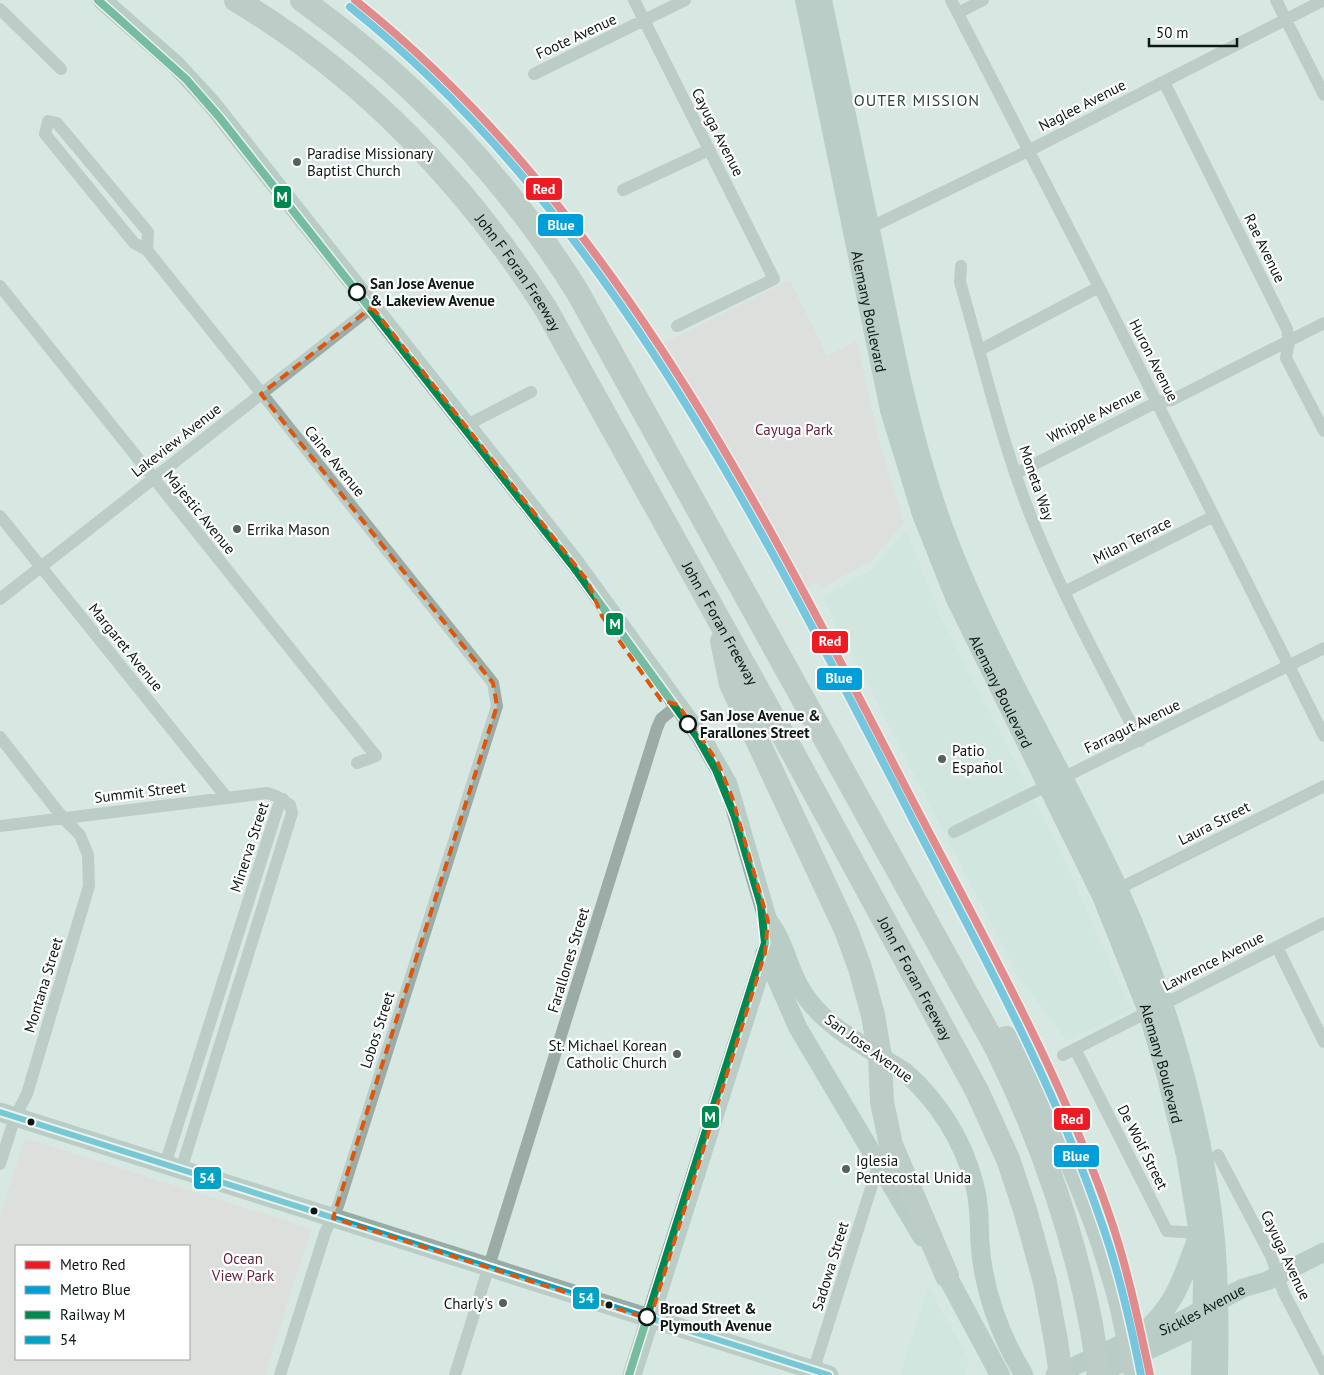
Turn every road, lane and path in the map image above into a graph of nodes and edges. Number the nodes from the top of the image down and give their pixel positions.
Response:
1 (102, 0) edge
2 (236, 0) edge
3 (302, 0) edge
4 (634, 0) edge
5 (686, 0) edge
6 (805, 0) edge
7 (822, 0) edge
8 (951, 0) edge
9 (983, 0) edge
10 (1276, 0) edge
11 (1324, 0) edge
12 (0, 9) edge
13 (958, 13) junction
14 (1286, 19) junction
15 (644, 21) junction
16 (61, 69) dead end
17 (534, 74) dead end
18 (1164, 82) junction
19 (1324, 95) edge
20 (709, 150) junction
21 (1028, 151) junction
22 (623, 190) dead end
23 (862, 232) junction
24 (147, 250) junction
25 (961, 266) dead end
26 (0, 286) edge
27 (1099, 287) junction
28 (372, 307) junction
29 (1324, 323) edge
30 (677, 326) dead end
31 (1289, 341) junction
32 (980, 350) junction
33 (532, 392) dead end
34 (261, 394) junction
35 (1157, 402) junction
36 (465, 426) junction
37 (1324, 431) edge
38 (1015, 474) junction
39 (153, 479) junction
40 (0, 516) edge
41 (1214, 516) junction
42 (40, 568) junction
43 (1064, 592) junction
44 (0, 599) edge
45 (717, 618) junction
46 (1324, 648) edge
47 (1289, 666) junction
48 (495, 693) joint
49 (678, 705) junction
50 (1324, 736) edge
51 (0, 737) edge
52 (1140, 741) junction
53 (357, 763) dead end
54 (1056, 782) junction
55 (1324, 786) edge
56 (227, 798) junction
57 (283, 799) joint
58 (63, 818) junction
59 (0, 826) edge
60 (954, 832) dead end
61 (1118, 889) junction
62 (923, 915) junction
63 (768, 921) junction
64 (1324, 923) edge
65 (1276, 947) junction
66 (766, 954) junction
67 (800, 989) junction
68 (1155, 1008) junction
69 (791, 1012) junction
70 (743, 1024) junction
71 (1324, 1042) edge
72 (1075, 1048) junction
73 (1063, 1055) dead end
74 (7, 1115) edge
75 (1196, 1128) junction
76 (1218, 1155) joint
77 (0, 1164) edge
78 (878, 1166) junction
79 (173, 1167) junction
80 (333, 1218) junction
81 (1199, 1233) junction
82 (1324, 1252) edge
83 (489, 1268) junction
84 (947, 1276) junction
85 (1272, 1278) junction
86 (1210, 1313) junction
87 (650, 1319) junction
88 (1141, 1335) junction
89 (984, 1349) junction
90 (1324, 1370) edge
91 (818, 1373) edge
92 (280, 1375) edge
93 (455, 1375) edge
94 (632, 1375) edge
95 (983, 1375) edge
96 (1000, 1375) edge
97 (1024, 1375) edge
98 (1056, 1375) edge
99 (1062, 1375) edge
100 (1098, 1375) edge
101 (1136, 1375) edge
102 (1201, 1375) edge
103 (1218, 1375) edge

1 - 28 main road, San Jose Avenue
2 - 45 highway, John F Foran Freeway
3 - 62 highway
4 - 15 street, Cayuga Avenue
5 - 15 street, Foote Avenue
6 - 23 main road, Alemany Boulevard
7 - 23 main road, Alemany Boulevard
8 - 13 street, Huron Avenue
9 - 13 street
10 - 14 street
11 - 14 street, Naglee Avenue
12 - 16 street
13 - 21 street, Huron Avenue
14 - 18 street, Naglee Avenue
14 - 19 street
15 - 17 street, Foote Avenue
15 - 20 street, Cayuga Avenue
18 - 21 street, Naglee Avenue
18 - 31 street, Rae Avenue
20 - 22 street
20 - 30 street, Cayuga Avenue
21 - 23 street, Naglee Avenue
21 - 27 street, Huron Avenue
23 - 54 main road, Alemany Boulevard
24 - 24 street, Caine Avenue
24 - 34 street, Caine Avenue
25 - 32 street, Moneta Way
26 - 39 street, Majestic Avenue
27 - 32 street
27 - 35 street, Huron Avenue
28 - 34 street, Lakeview Avenue
28 - 36 main road, San Jose Avenue
29 - 31 street, Whipple Avenue
31 - 35 street, Whipple Avenue
31 - 37 street, Rae Avenue
32 - 38 street, Moneta Way
33 - 36 street
34 - 39 street, Lakeview Avenue
34 - 48 street, Caine Avenue
35 - 38 street, Whipple Avenue
35 - 41 street, Huron Avenue
36 - 49 main road, San Jose Avenue
38 - 43 street, Moneta Way
39 - 42 street, Lakeview Avenue
39 - 53 street, Majestic Avenue
40 - 42 street, Margaret Avenue
41 - 43 street, Milan Terrace
41 - 47 street, Huron Avenue
42 - 44 street, Lakeview Avenue
42 - 56 street, Margaret Avenue
43 - 52 street, Moneta Way
45 - 84 highway
45 - 99 highway, John F Foran Freeway, bridge
46 - 47 street, Farragut Avenue
47 - 50 street, Huron Avenue
47 - 52 street, Farragut Avenue
48 - 80 street, Lobos Street
49 - 63 main road, San Jose Avenue
49 - 83 street, Farallones Street
51 - 58 street, Montana Street
52 - 54 street, Farragut Avenue
54 - 60 street, Farragut Avenue
54 - 61 main road, Alemany Boulevard
54 - 68 main road, Alemany Boulevard
55 - 61 street, Laura Street
56 - 57 street, Summit Street
56 - 58 street, Summit Street
57 - 79 street, Minerva Street
58 - 59 street, Summit Street
58 - 74 street, Montana Street
61 - 68 main road, Alemany Boulevard
62 - 100 highway, bridge
62 - 101 highway, bridge
63 - 66 main road, San Jose Avenue
63 - 67 main road, San Jose Avenue
64 - 65 street, Lawrence Avenue
65 - 68 street, Lawrence Avenue
65 - 71 street
66 - 67 main road
66 - 69 main road, San Jose Avenue
66 - 70 main road
67 - 97 main road, San Jose Avenue, bridge
68 - 72 street, Lawrence Avenue
68 - 75 main road, Alemany Boulevard
68 - 81 main road, Alemany Boulevard
69 - 70 main road
69 - 78 main road, San Jose Avenue
70 - 87 main road
72 - 73 street, Lawrence Avenue
72 - 81 street, De Wolf Street
74 - 77 street, Montana Street
74 - 79 main road
75 - 76 main road
75 - 86 main road, Alemany Boulevard
76 - 85 street, Cayuga Avenue
78 - 84 main road, San Jose Avenue
78 - 91 street, Sadowa Street
79 - 80 main road
80 - 83 main road
80 - 92 street, Lobos Street
81 - 86 main road, Alemany Boulevard
81 - 88 main road
82 - 85 main road, Sickles Avenue
83 - 87 main road
83 - 93 street, Farallones Street
84 - 89 main road, San Jose Avenue
85 - 86 main road, Sickles Avenue
85 - 90 street, Cayuga Avenue
86 - 88 main road, Sickles Avenue
86 - 100 main road, Sickles Avenue
86 - 102 main road, Alemany Boulevard
86 - 103 main road, Alemany Boulevard
87 - 91 main road
87 - 94 main road
88 - 98 main road, Sickles Avenue
89 - 95 main road
89 - 96 main road, San Jose Avenue

